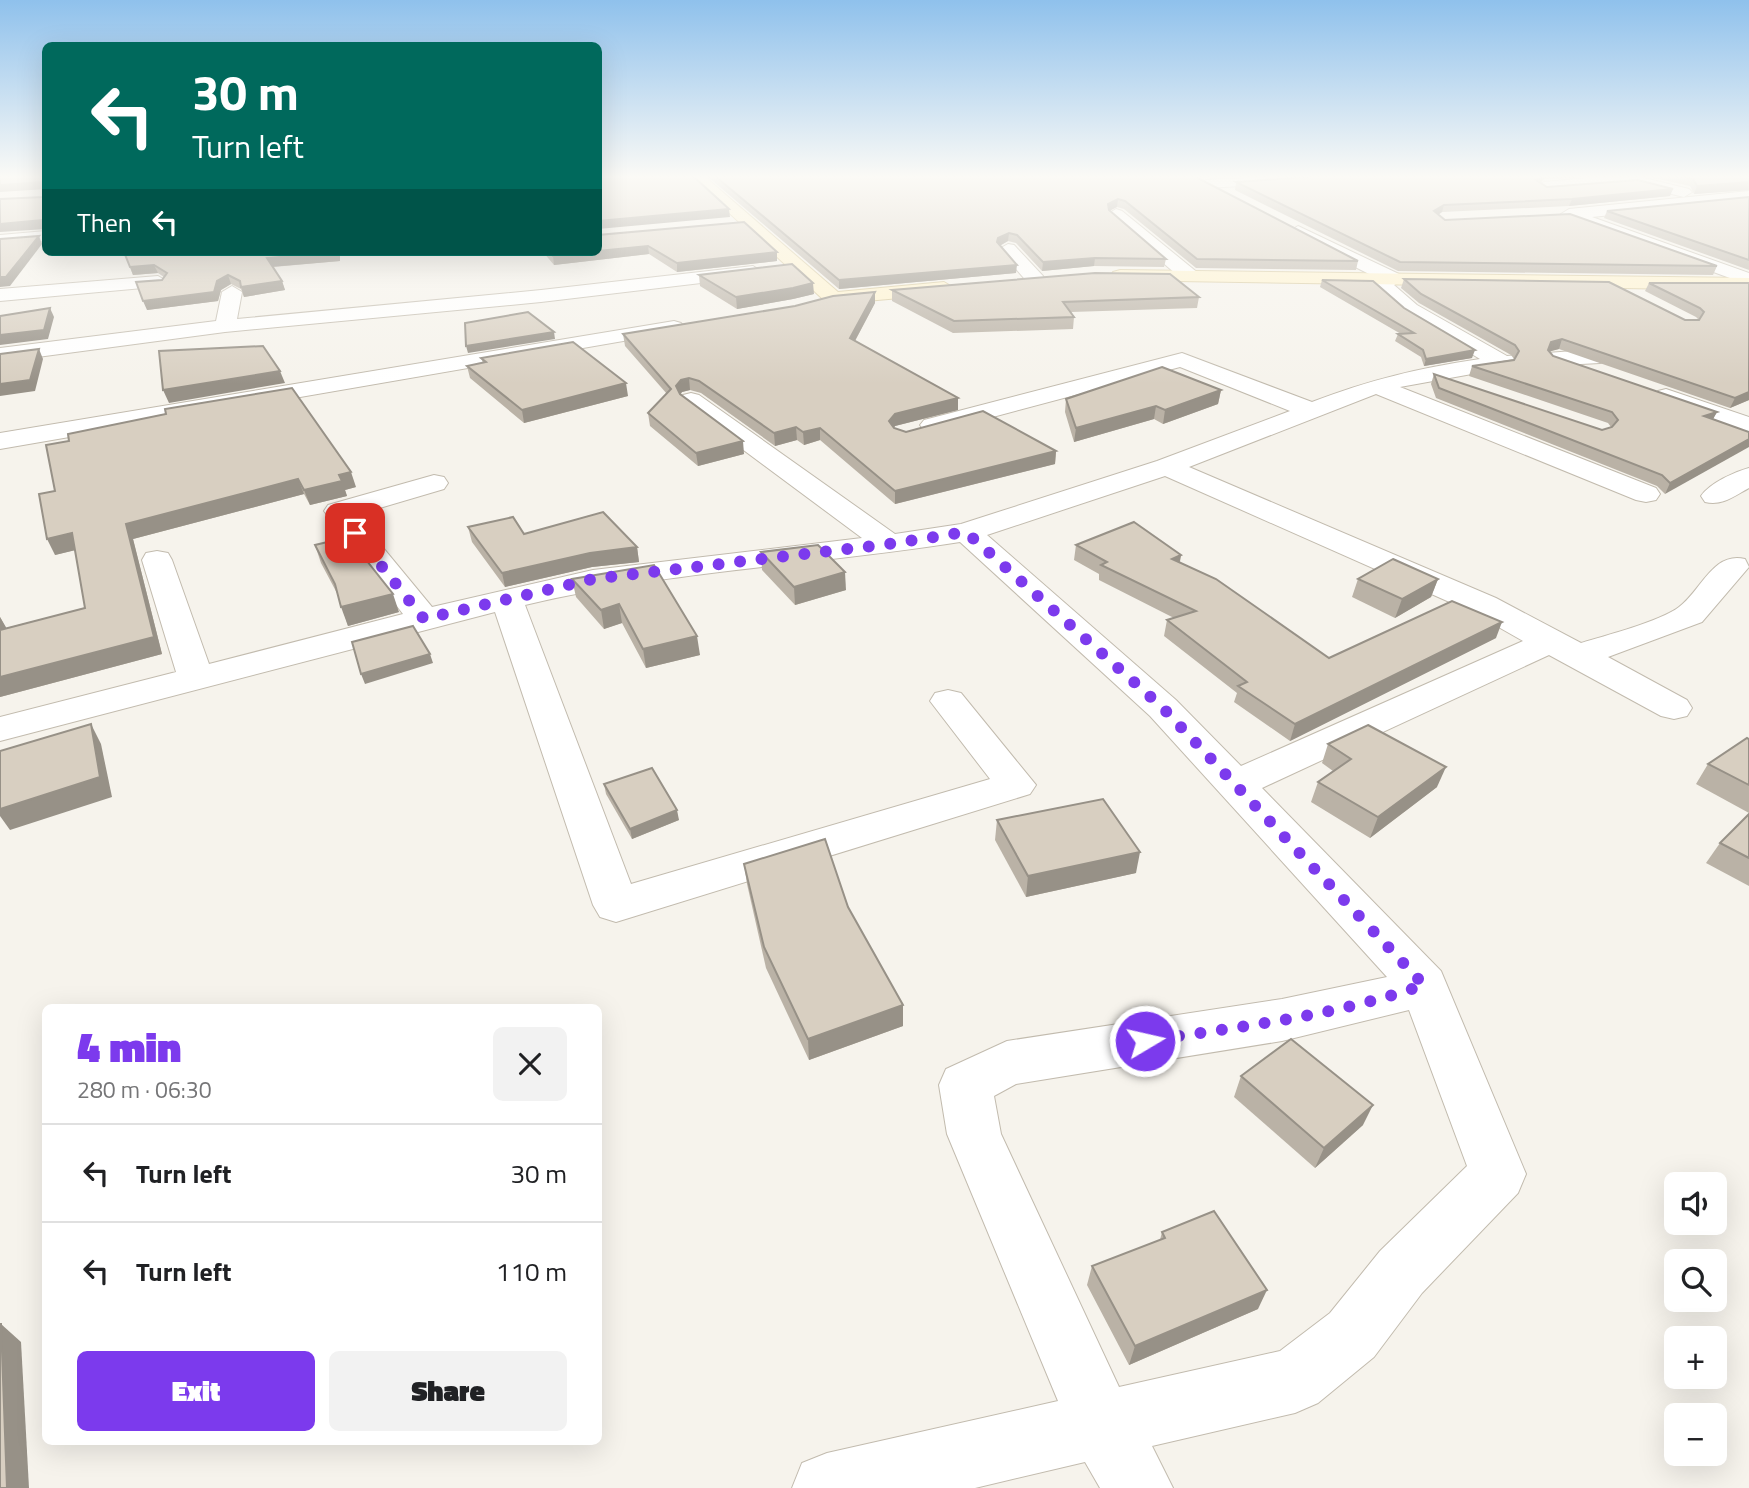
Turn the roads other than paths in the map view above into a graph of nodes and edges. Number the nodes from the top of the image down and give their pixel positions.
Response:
1 (774, 245) edge
2 (1154, 245) edge
3 (1324, 245) edge
4 (1648, 245) edge
5 (1008, 249) edge
6 (798, 267) junction
7 (1108, 275) edge
8 (1191, 276) junction
9 (1059, 278) edge
10 (1386, 279) junction
11 (1036, 280) junction
12 (158, 282) edge
13 (1609, 282) junction
14 (1749, 282) edge
15 (1009, 283) edge
16 (968, 286) edge
17 (232, 292) edge
18 (0, 295) edge
19 (832, 298) junction
20 (1643, 300) edge
21 (807, 305) edge
22 (143, 316) edge
23 (698, 324) edge
24 (225, 326) junction
25 (136, 337) junction
26 (0, 355) edge
27 (1502, 362) junction
28 (1604, 366) edge
29 (1429, 373) junction
30 (1376, 386) junction
31 (1647, 389) edge
32 (1481, 390) edge
33 (691, 400) edge
34 (1312, 411) junction
35 (1749, 425) edge
36 (915, 431) edge
37 (0, 441) edge
38 (1166, 467) junction
39 (1749, 476) edge
40 (434, 483) dead end
41 (1646, 494) dead end
42 (1715, 496) dead end
43 (966, 532) junction
44 (889, 544) junction
45 (157, 560) dead end
46 (1734, 566) dead end
47 (506, 598) junction
48 (424, 619) junction
49 (1564, 648) junction
50 (196, 678) junction
51 (948, 701) dead end
52 (1674, 708) dead end
53 (0, 729) edge
54 (1234, 785) junction
55 (1424, 985) junction
56 (1101, 1424) junction
57 (827, 1488) edge
58 (1138, 1488) edge

1 - 6 street
2 - 8 street
3 - 10 street
4 - 14 street
5 - 11 street
6 - 19 street
6 - 24 street
7 - 8 street
8 - 10 street
9 - 11 street
10 - 13 street
10 - 27 street
11 - 15 street
12 - 18 street
13 - 14 street
13 - 20 street
16 - 19 street
17 - 24 street
19 - 21 street
22 - 25 street
23 - 37 street
24 - 25 street
25 - 26 street
27 - 28 street
27 - 29 street
29 - 30 street
29 - 32 street
30 - 34 street
30 - 41 street
31 - 35 street
33 - 44 street
34 - 36 street
34 - 38 street
38 - 43 street
38 - 49 street
39 - 42 street
40 - 48 street
43 - 44 street
43 - 54 street
44 - 47 street
45 - 50 street
46 - 49 street
47 - 48 street
47 - 51 street
48 - 50 street
49 - 52 street
49 - 54 street
50 - 53 street
54 - 55 street
55 - 56 street
55 - 56 street
56 - 57 street
56 - 58 street

